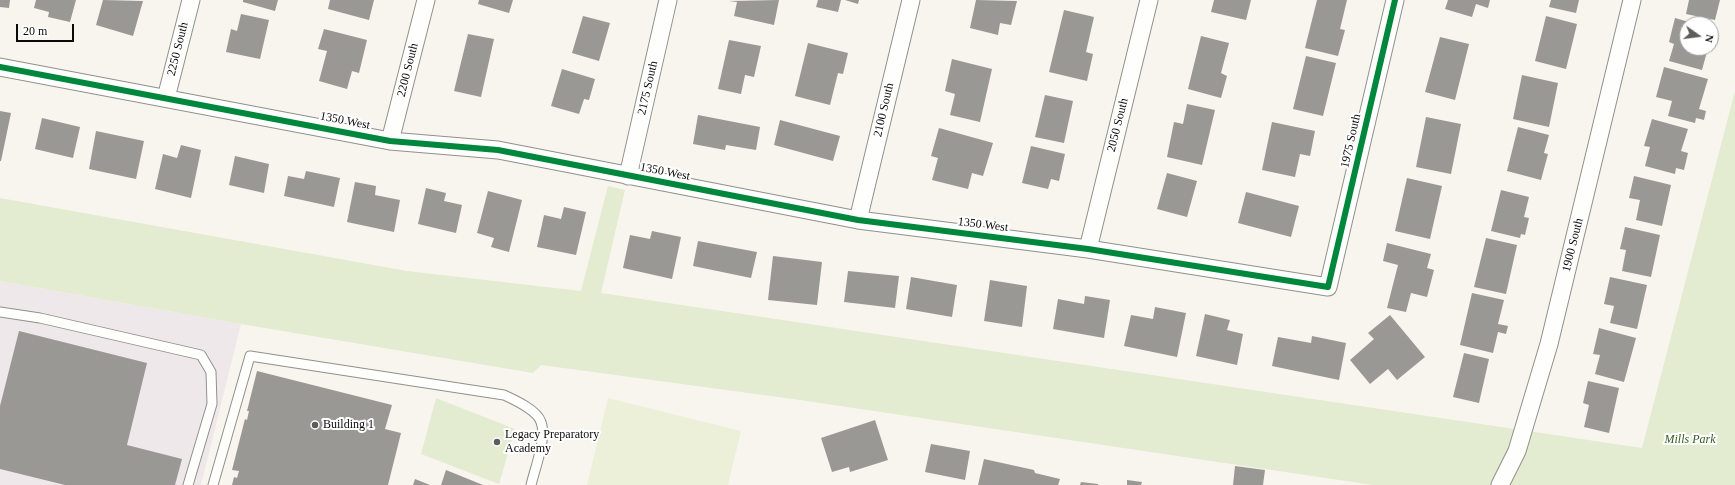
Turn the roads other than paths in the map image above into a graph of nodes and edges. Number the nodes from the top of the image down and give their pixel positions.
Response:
1 (191, 0) edge
2 (426, 0) edge
3 (668, 0) edge
4 (911, 0) edge
5 (1149, 0) edge
6 (1395, 0) edge
7 (1632, 0) edge
8 (0, 67) edge
9 (166, 98) junction
10 (390, 141) junction
11 (628, 176) junction
12 (858, 220) junction
13 (1088, 249) junction
14 (1328, 287) joint
15 (0, 312) edge
16 (188, 485) edge
17 (213, 485) edge
18 (531, 485) edge
19 (1500, 485) edge

1 - 9 street, 2250 South
2 - 10 street, 2200 South
3 - 11 street, 2175 South
4 - 12 street, 2100 South
5 - 13 street, 2050 South
6 - 14 street, 1975 South
7 - 19 street, 1900 South
8 - 9 street, 1350 West
9 - 10 street, 1350 West
10 - 11 street, 1350 West
11 - 12 street, 1350 West
12 - 13 street, 1350 West
13 - 14 street, 1350 West
15 - 16 lane
17 - 18 lane

